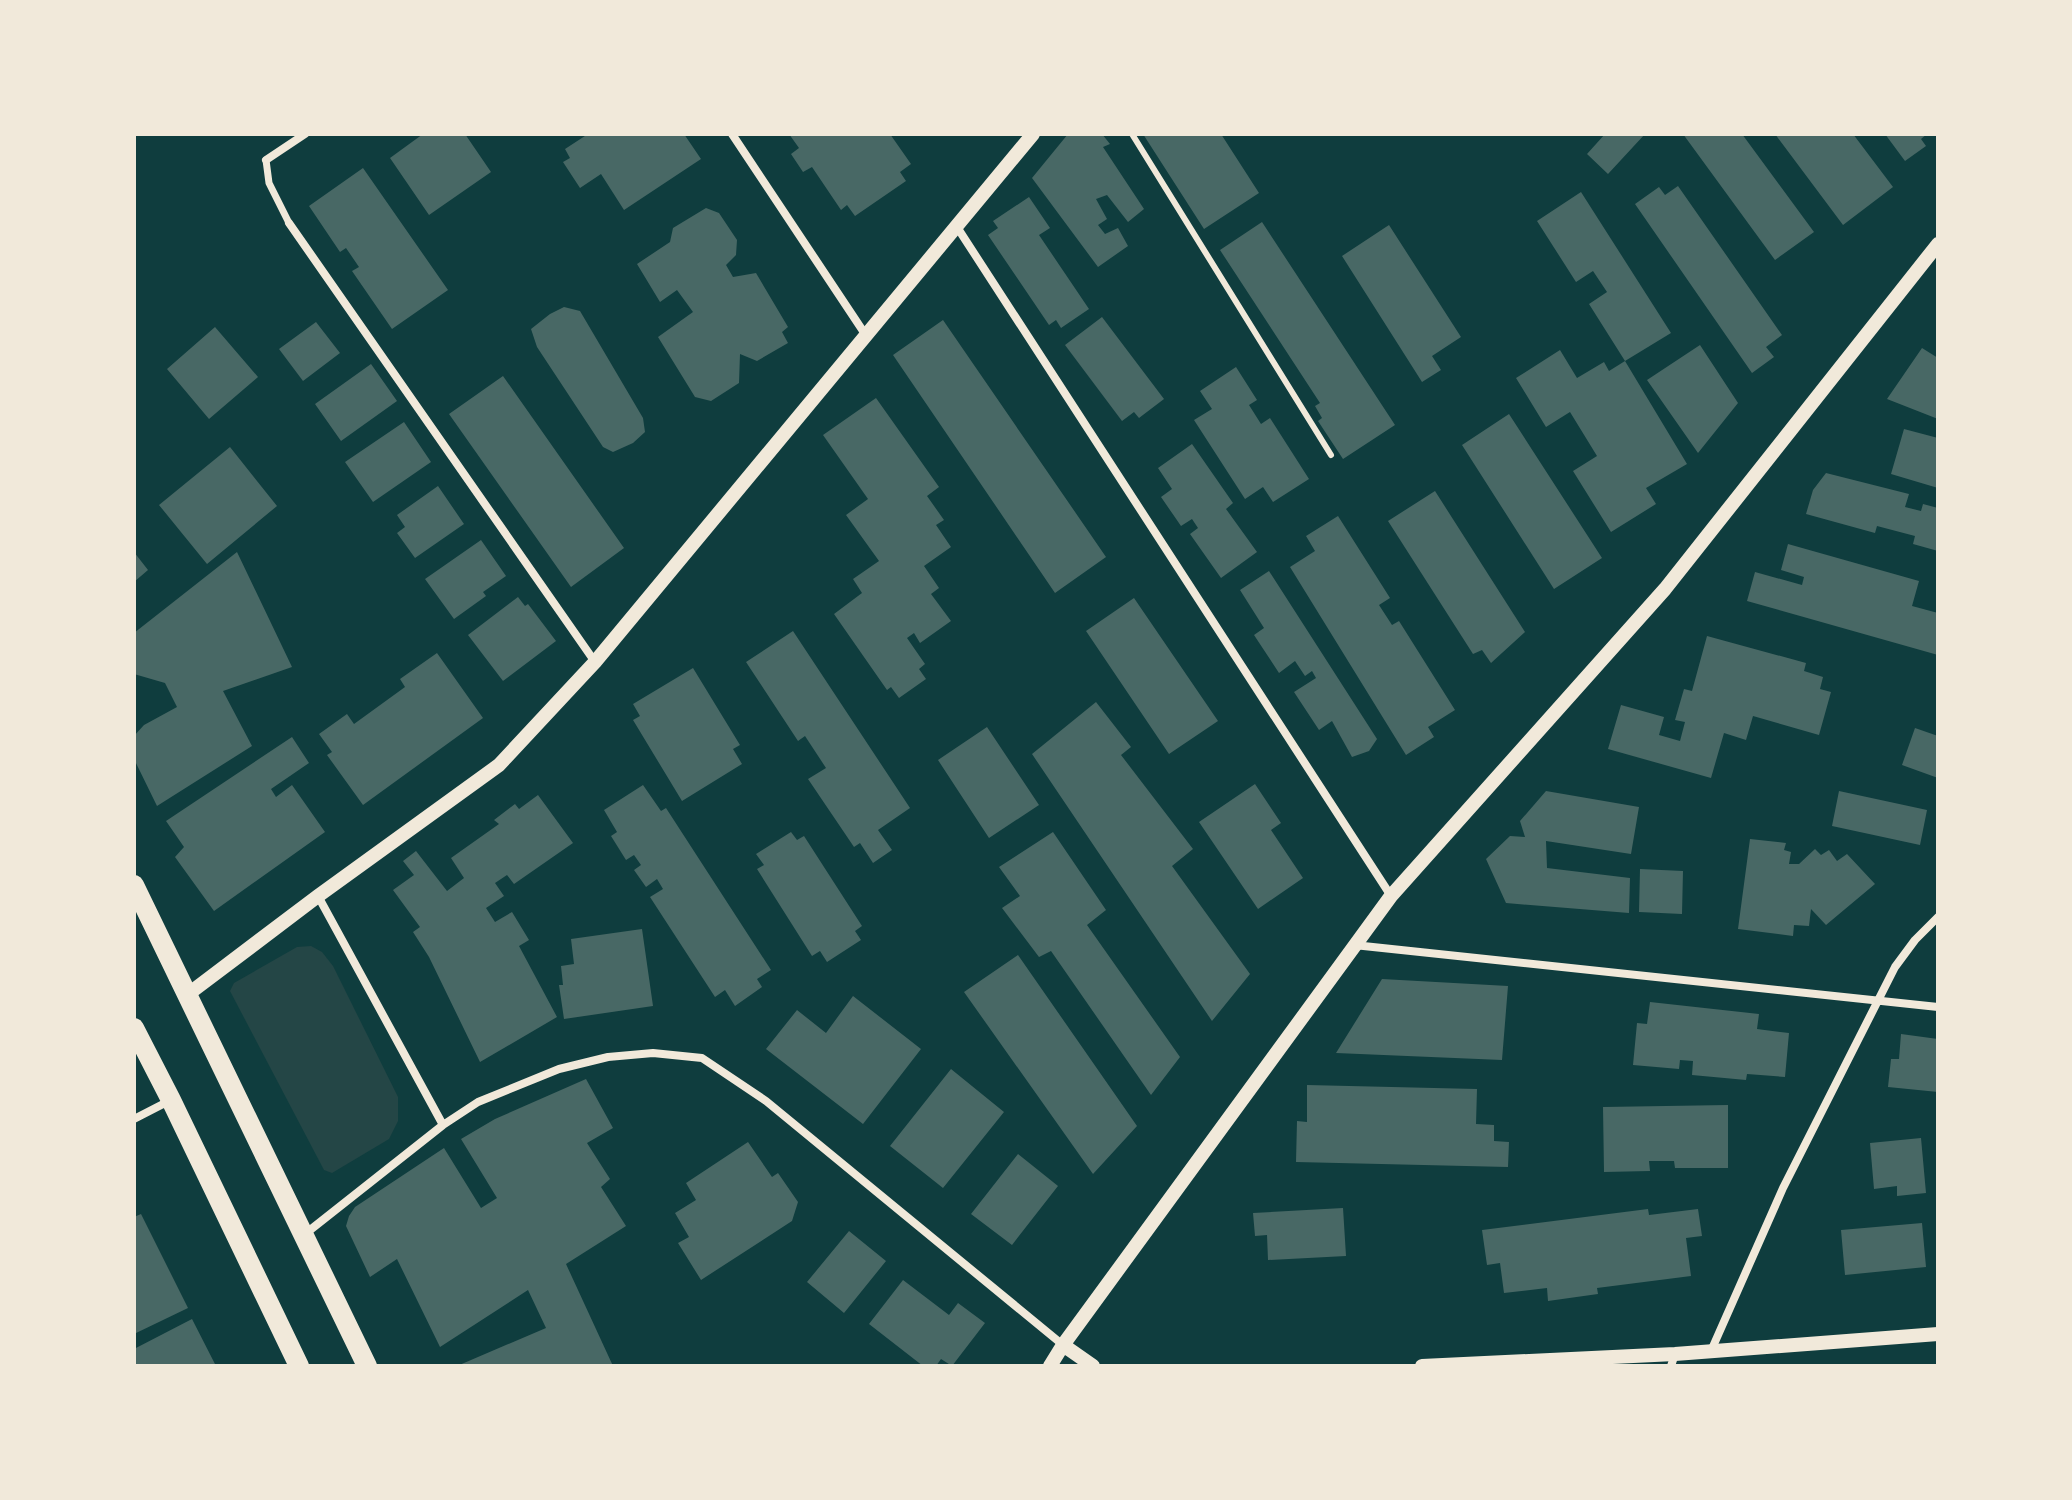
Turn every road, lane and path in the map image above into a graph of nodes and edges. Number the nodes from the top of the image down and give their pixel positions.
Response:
1 (305, 134) edge
2 (732, 134) edge
3 (1033, 134) edge
4 (1132, 134) edge
5 (266, 160) joint
6 (289, 223) joint
7 (957, 227) junction
8 (1938, 244) edge
9 (865, 334) junction
10 (1331, 455) dead end
11 (595, 662) junction
12 (134, 885) edge
13 (318, 896) junction
14 (1391, 896) junction
15 (1938, 917) edge
16 (1354, 945) junction
17 (187, 995) junction
18 (1878, 1001) junction
19 (1938, 1007) edge
20 (134, 1028) edge
21 (171, 1100) junction
22 (134, 1119) edge
23 (443, 1125) junction
24 (304, 1235) junction
25 (1938, 1334) edge
26 (1063, 1345) junction
27 (1711, 1351) junction
28 (1673, 1360) edge
29 (299, 1366) edge
30 (367, 1366) edge
31 (1050, 1366) edge
32 (1093, 1366) edge
33 (1422, 1366) edge

1 - 5 street
2 - 9 street
3 - 7 street
4 - 10 lane
5 - 6 street
6 - 11 street
7 - 9 street
7 - 14 street
8 - 14 street
9 - 11 street
11 - 13 street
12 - 17 main road
13 - 17 street
13 - 23 street
14 - 16 street
15 - 18 street
16 - 18 street
16 - 26 street
17 - 24 main road
18 - 19 street
18 - 27 street
20 - 21 main road
21 - 22 street
21 - 29 main road
23 - 24 street
23 - 26 street
24 - 30 main road
25 - 27 street
26 - 31 street
26 - 32 street
27 - 28 street
28 - 33 street

